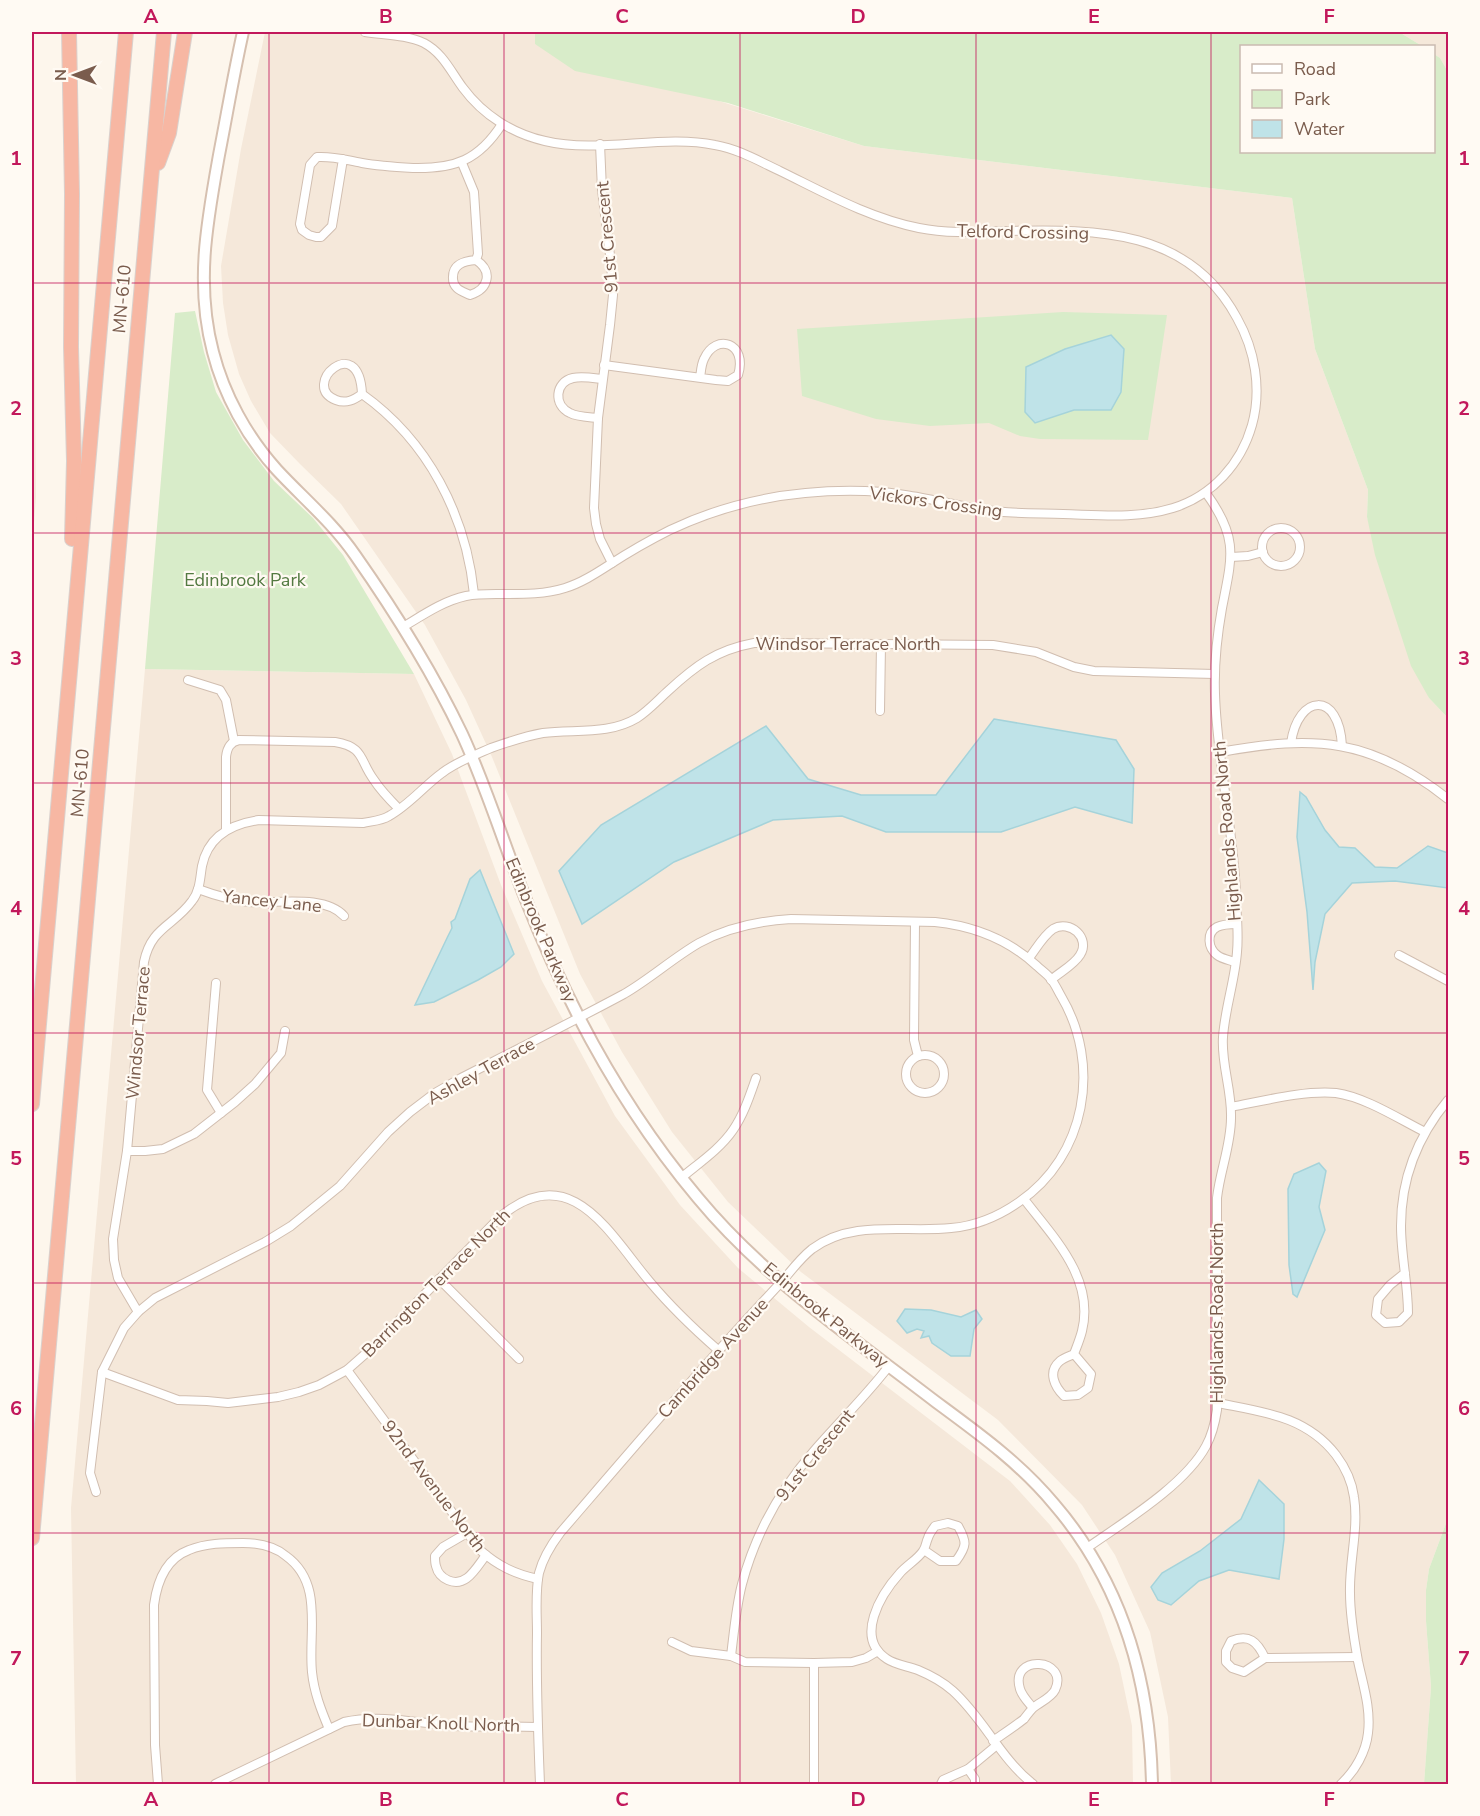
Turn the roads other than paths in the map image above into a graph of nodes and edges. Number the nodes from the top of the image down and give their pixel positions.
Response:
1 (69, 32) edge
2 (126, 32) edge
3 (164, 32) edge
4 (185, 32) edge
5 (243, 32) edge
6 (366, 32) edge
7 (502, 124) junction
8 (600, 144) junction
9 (343, 159) junction
10 (462, 162) junction
11 (151, 182) junction
12 (476, 260) junction
13 (604, 365) junction
14 (700, 378) junction
15 (602, 379) junction
16 (362, 394) junction
17 (597, 418) junction
18 (1206, 493) junction
19 (1263, 552) junction
20 (1231, 557) junction
21 (612, 563) junction
22 (474, 594) junction
23 (403, 627) junction
24 (881, 644) junction
25 (1215, 674) junction
26 (188, 680) dead end
27 (880, 711) dead end
28 (234, 741) junction
29 (1291, 743) junction
30 (1342, 746) junction
31 (1221, 752) junction
32 (472, 757) junction
33 (1449, 799) edge
34 (399, 810) junction
35 (226, 830) junction
36 (52, 874) junction
37 (198, 889) junction
38 (344, 916) dead end
39 (915, 922) junction
40 (1236, 924) junction
41 (1399, 955) dead end
42 (1029, 958) junction
43 (1235, 962) junction
44 (1051, 980) junction
45 (1449, 981) edge
46 (216, 983) dead end
47 (580, 1018) junction
48 (285, 1031) dead end
49 (918, 1056) junction
50 (756, 1078) dead end
51 (1449, 1100) edge
52 (32, 1104) edge
53 (1231, 1107) junction
54 (221, 1113) junction
55 (1425, 1132) junction
56 (127, 1151) junction
57 (681, 1178) junction
58 (1024, 1198) junction
59 (1405, 1273) junction
60 (439, 1279) junction
61 (780, 1283) junction
62 (138, 1312) junction
63 (718, 1350) junction
64 (1074, 1354) junction
65 (519, 1359) dead end
66 (889, 1366) junction
67 (347, 1370) junction
68 (102, 1372) junction
69 (1218, 1403) junction
70 (96, 1492) dead end
71 (467, 1533) junction
72 (32, 1538) edge
73 (1087, 1548) junction
74 (924, 1550) junction
75 (486, 1555) junction
76 (538, 1579) junction
77 (672, 1642) dead end
78 (878, 1652) junction
79 (731, 1656) junction
80 (1358, 1657) junction
81 (1265, 1658) junction
82 (814, 1664) junction
83 (1034, 1708) junction
84 (537, 1727) junction
85 (329, 1729) junction
86 (995, 1743) junction
87 (968, 1768) junction
88 (158, 1785) edge
89 (215, 1785) edge
90 (540, 1785) edge
91 (814, 1785) edge
92 (941, 1785) edge
93 (975, 1785) edge
94 (1033, 1785) edge
95 (1152, 1785) edge
96 (1341, 1785) edge

1 - 36 highway
2 - 36 highway, MN-610
3 - 11 highway, MN-610
4 - 11 highway
5 - 23 street, Edinbrook Parkway
6 - 7 street, Telford Crossing
7 - 8 street, Telford Crossing
7 - 10 street
8 - 13 street, 91st Crescent
8 - 18 street, Telford Crossing
9 - 9 street
9 - 10 street
10 - 12 street
11 - 72 highway, MN-610
12 - 12 street
13 - 14 street
13 - 15 street, 91st Crescent
14 - 14 street
15 - 17 street, 91st Crescent
15 - 17 street
16 - 16 street
16 - 22 street
17 - 21 street, 91st Crescent
18 - 20 street, Highlands Road North
18 - 21 street, Vickors Crossing
19 - 19 street
19 - 20 street
20 - 25 street, Highlands Road North
21 - 22 street, Vickors Crossing
22 - 23 street, Vickors Crossing
23 - 32 street, Edinbrook Parkway
24 - 25 street, Windsor Terrace North
24 - 27 street
24 - 32 street, Windsor Terrace North
25 - 31 street, Highlands Road North
26 - 28 street
28 - 34 street
28 - 35 street
29 - 30 street
29 - 30 street
29 - 31 street
30 - 33 street
31 - 40 street, Highlands Road North
32 - 34 street
32 - 47 street, Edinbrook Parkway
34 - 35 street
35 - 37 street, Windsor Terrace
36 - 52 highway, MN-610
37 - 38 street, Yancey Lane
37 - 56 street, Windsor Terrace
39 - 42 street, Ashley Terrace
39 - 47 street, Ashley Terrace
39 - 49 street
40 - 43 street, Highlands Road North
40 - 43 street
41 - 45 street
42 - 44 street, Ashley Terrace
42 - 44 street
43 - 53 street, Highlands Road North
44 - 58 street, Cambridge Avenue
46 - 54 street
47 - 57 street, Edinbrook Parkway
47 - 62 street, Ashley Terrace
48 - 54 street
49 - 49 street
50 - 57 street
51 - 55 street
53 - 55 street
53 - 69 street, Highlands Road North
54 - 56 street
55 - 59 street
56 - 62 street, Windsor Terrace
57 - 61 street, Edinbrook Parkway
58 - 61 street, Cambridge Avenue
58 - 64 street
59 - 59 street
60 - 63 street, Barrington Terrace North
60 - 65 street
60 - 67 street, Barrington Terrace North
61 - 63 street, Cambridge Avenue
61 - 66 street, Edinbrook Parkway
62 - 68 street, Ashley Terrace
63 - 76 street, Cambridge Avenue
64 - 64 street
66 - 73 street, Edinbrook Parkway
66 - 79 street, 91st Crescent
67 - 68 street, Barrington Terrace North
67 - 71 street, 92nd Avenue North
68 - 70 street, Ashley Terrace
69 - 73 street, Highlands Road North
69 - 80 street
71 - 75 street, 92nd Avenue North
71 - 75 street
73 - 95 street, Edinbrook Parkway
74 - 74 street
74 - 78 street
75 - 76 street, 92nd Avenue North
76 - 84 street, Cambridge Avenue
77 - 79 street
78 - 82 street
78 - 86 street
79 - 82 street
80 - 81 street
80 - 96 street
81 - 81 street
82 - 91 street
83 - 83 street
83 - 86 street
84 - 85 street, Dunbar Knoll North
84 - 90 street, Cambridge Avenue
85 - 88 street
85 - 89 street, Dunbar Knoll North
86 - 87 street
86 - 94 street
87 - 92 street
87 - 93 street

